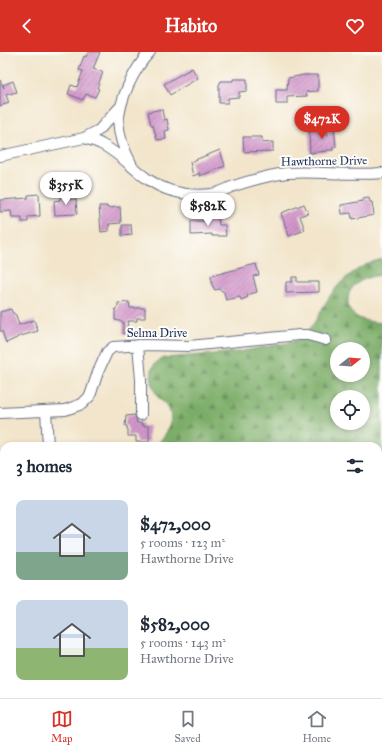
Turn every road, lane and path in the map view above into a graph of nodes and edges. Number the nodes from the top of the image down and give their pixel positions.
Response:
1 (143, 54) edge
2 (119, 108) junction
3 (84, 138) junction
4 (0, 156) edge
5 (133, 168) junction
6 (382, 172) edge
7 (326, 340) dead end
8 (138, 345) junction
9 (46, 411) junction
10 (0, 413) edge
11 (141, 415) dead end
12 (48, 442) edge

1 - 2 street, Hawthorne Drive
2 - 3 street, Hawthorne Drive
2 - 5 street, Hawthorne Drive
3 - 4 street, Hawthorne Drive
3 - 5 street, Hawthorne Drive
5 - 6 street, Hawthorne Drive
7 - 8 street, Selma Drive
8 - 9 street, Selma Drive
8 - 11 street
9 - 10 street, Selma Drive
9 - 12 street

